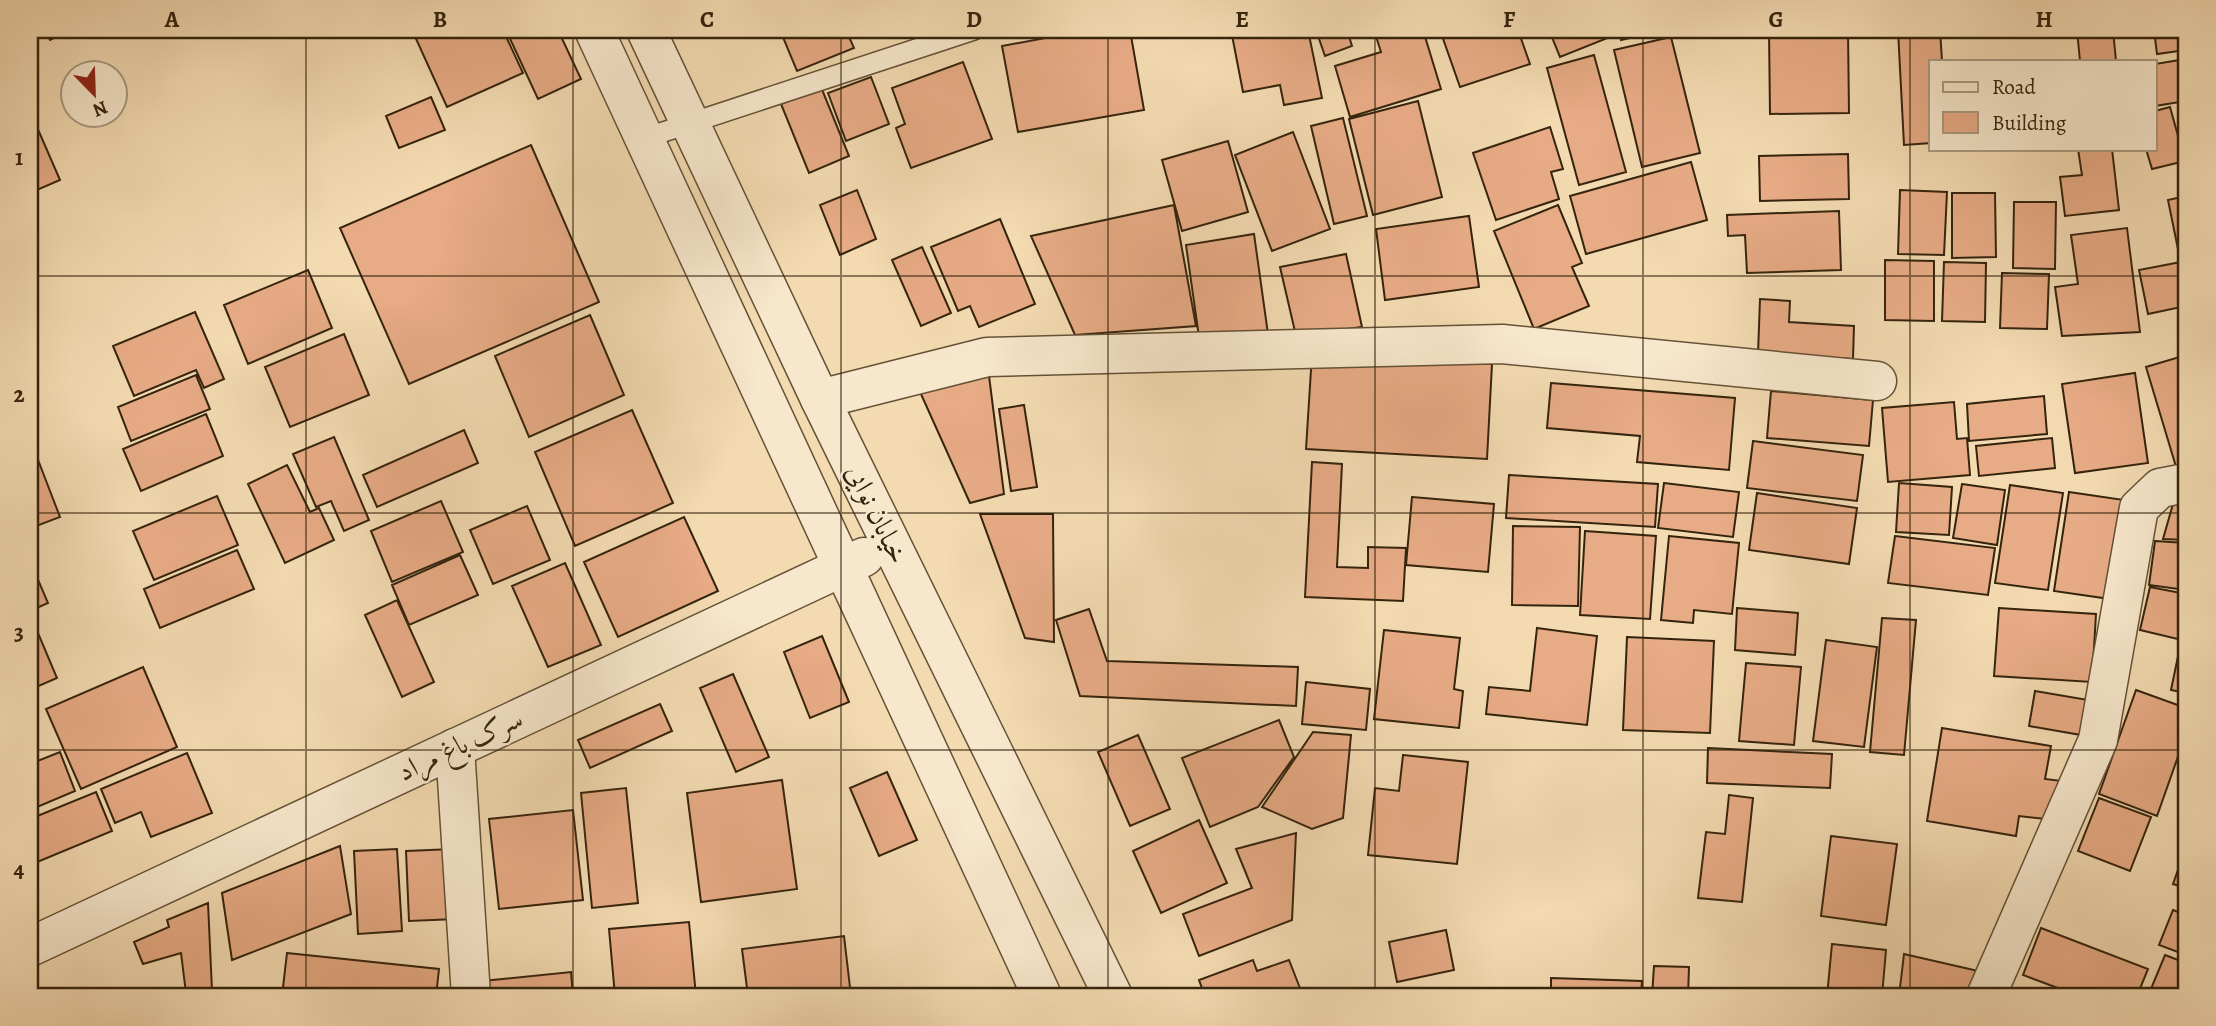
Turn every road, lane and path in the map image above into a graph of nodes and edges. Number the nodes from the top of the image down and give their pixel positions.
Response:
1 (594, 30) edge
2 (646, 30) edge
3 (974, 30) edge
4 (691, 123) junction
5 (645, 138) junction
6 (1877, 381) dead end
7 (820, 399) junction
8 (2186, 482) edge
9 (891, 544) junction
10 (842, 568) junction
11 (455, 748) junction
12 (30, 947) edge
13 (471, 996) edge
14 (1042, 996) edge
15 (1113, 996) edge
16 (1986, 996) edge

1 - 5 street, خیابان نوایی
2 - 4 street, خیابان نوایی
3 - 4 lane
4 - 5 lane
4 - 7 street, خیابان نوایی
5 - 10 street, خیابان نوایی
6 - 7 street
7 - 9 street, خیابان نوایی
8 - 16 street
9 - 10 street, سرک باغ مراد
9 - 15 street, خیابان نوایی
10 - 11 street, سرک باغ مراد
10 - 14 street, خیابان نوایی
11 - 12 street, سرک باغ مراد
11 - 13 street

